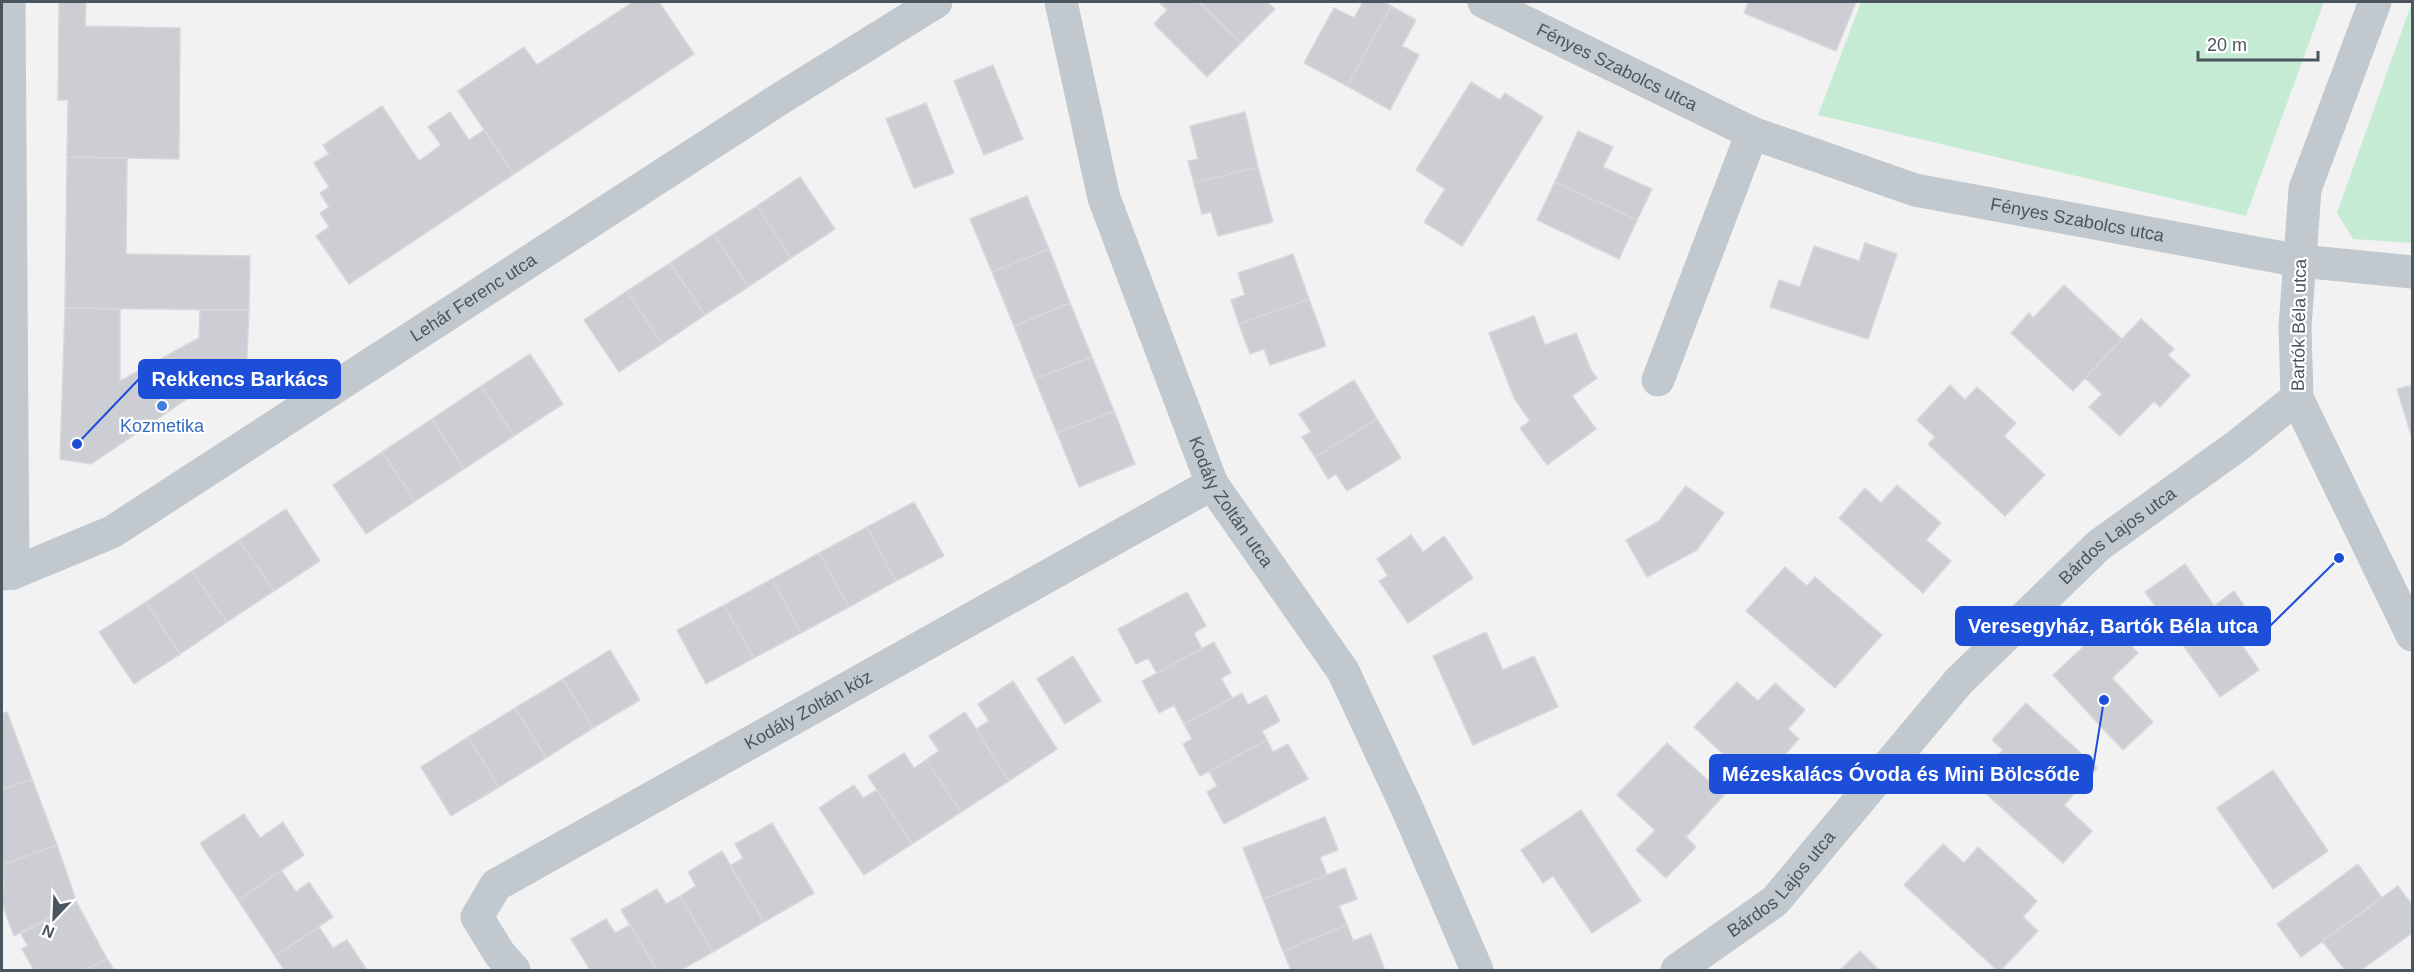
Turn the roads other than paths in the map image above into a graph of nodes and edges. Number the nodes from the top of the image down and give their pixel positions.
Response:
1 (9, 2) edge
2 (936, 2) edge
3 (1061, 2) edge
4 (1484, 2) edge
5 (2375, 2) edge
6 (1752, 133) junction
7 (2300, 261) junction
8 (2412, 272) edge
9 (1658, 380) dead end
10 (2297, 399) junction
11 (1212, 484) junction
12 (7, 574) edge
13 (2412, 635) edge
14 (514, 970) edge
15 (1477, 970) edge
16 (1677, 970) edge

1 - 12 street
2 - 12 street, Lehár Ferenc utca
3 - 11 street, Kodály Zoltán utca
4 - 6 street, Fényes Szabolcs utca
5 - 7 street, Bartók Béla utca
6 - 7 street, Fényes Szabolcs utca
6 - 9 street
7 - 8 street, Fényes Szabolcs utca
7 - 10 street, Bartók Béla utca
10 - 13 street, Bartók Béla utca
10 - 16 street, Bárdos Lajos utca
11 - 14 street, Kodály Zoltán köz
11 - 15 street, Kodály Zoltán utca

